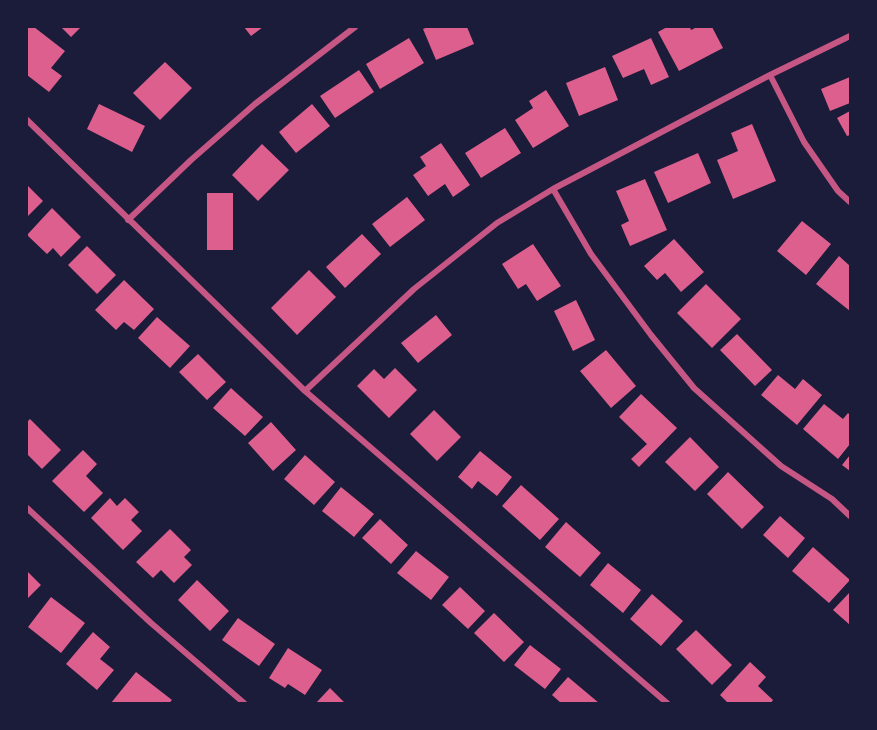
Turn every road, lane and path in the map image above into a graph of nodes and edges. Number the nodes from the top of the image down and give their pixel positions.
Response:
1 (355, 27) edge
2 (850, 36) edge
3 (770, 75) junction
4 (27, 120) edge
5 (553, 189) junction
6 (850, 202) edge
7 (128, 220) junction
8 (305, 391) junction
9 (27, 508) edge
10 (850, 516) edge
11 (244, 703) edge
12 (666, 703) edge

1 - 7 street
2 - 3 street
3 - 5 street
3 - 6 street
4 - 7 street
5 - 8 street
5 - 10 street
7 - 8 street
8 - 12 street
9 - 11 street

